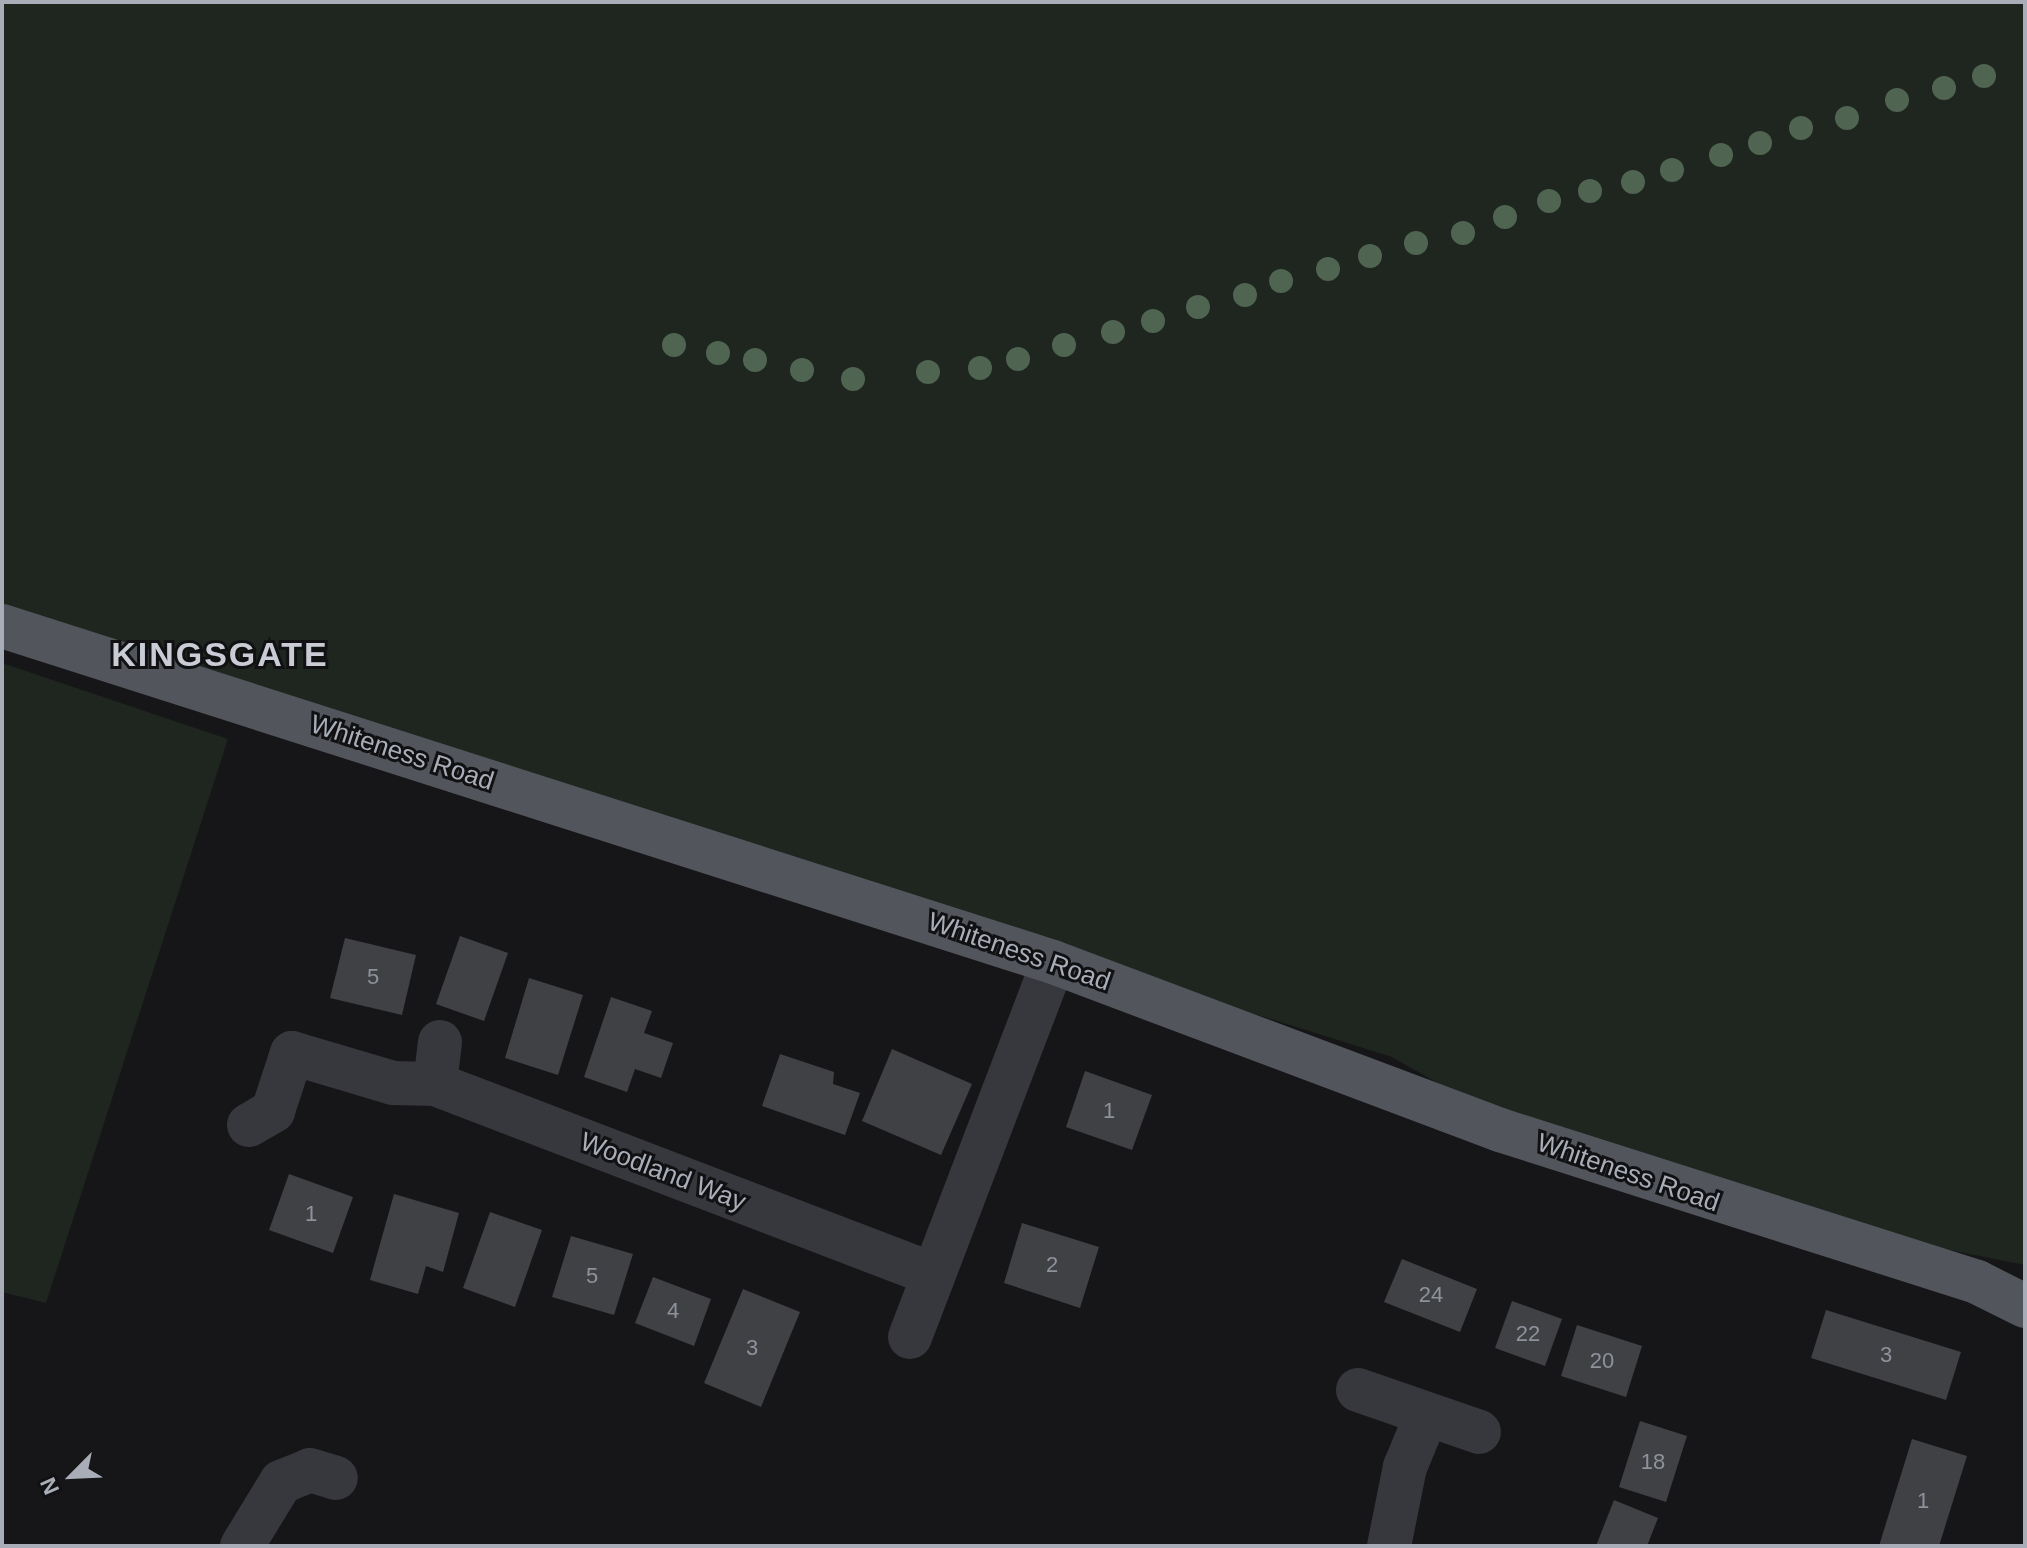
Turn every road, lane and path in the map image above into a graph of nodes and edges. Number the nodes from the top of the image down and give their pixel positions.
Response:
1 (2, 626) edge
2 (1053, 962) junction
3 (440, 1042) dead end
4 (435, 1084) junction
5 (249, 1125) dead end
6 (932, 1274) junction
7 (2025, 1306) edge
8 (910, 1337) dead end
9 (1358, 1390) dead end
10 (1427, 1414) junction
11 (1479, 1432) dead end
12 (336, 1478) dead end
13 (242, 1546) edge
14 (1389, 1546) edge

1 - 2 main road, Whiteness Road
2 - 6 street
2 - 7 main road, Whiteness Road
3 - 4 street
4 - 5 street, Woodland Way
4 - 6 street, Woodland Way
6 - 8 street
9 - 10 street
10 - 11 street
10 - 14 street
12 - 13 street

